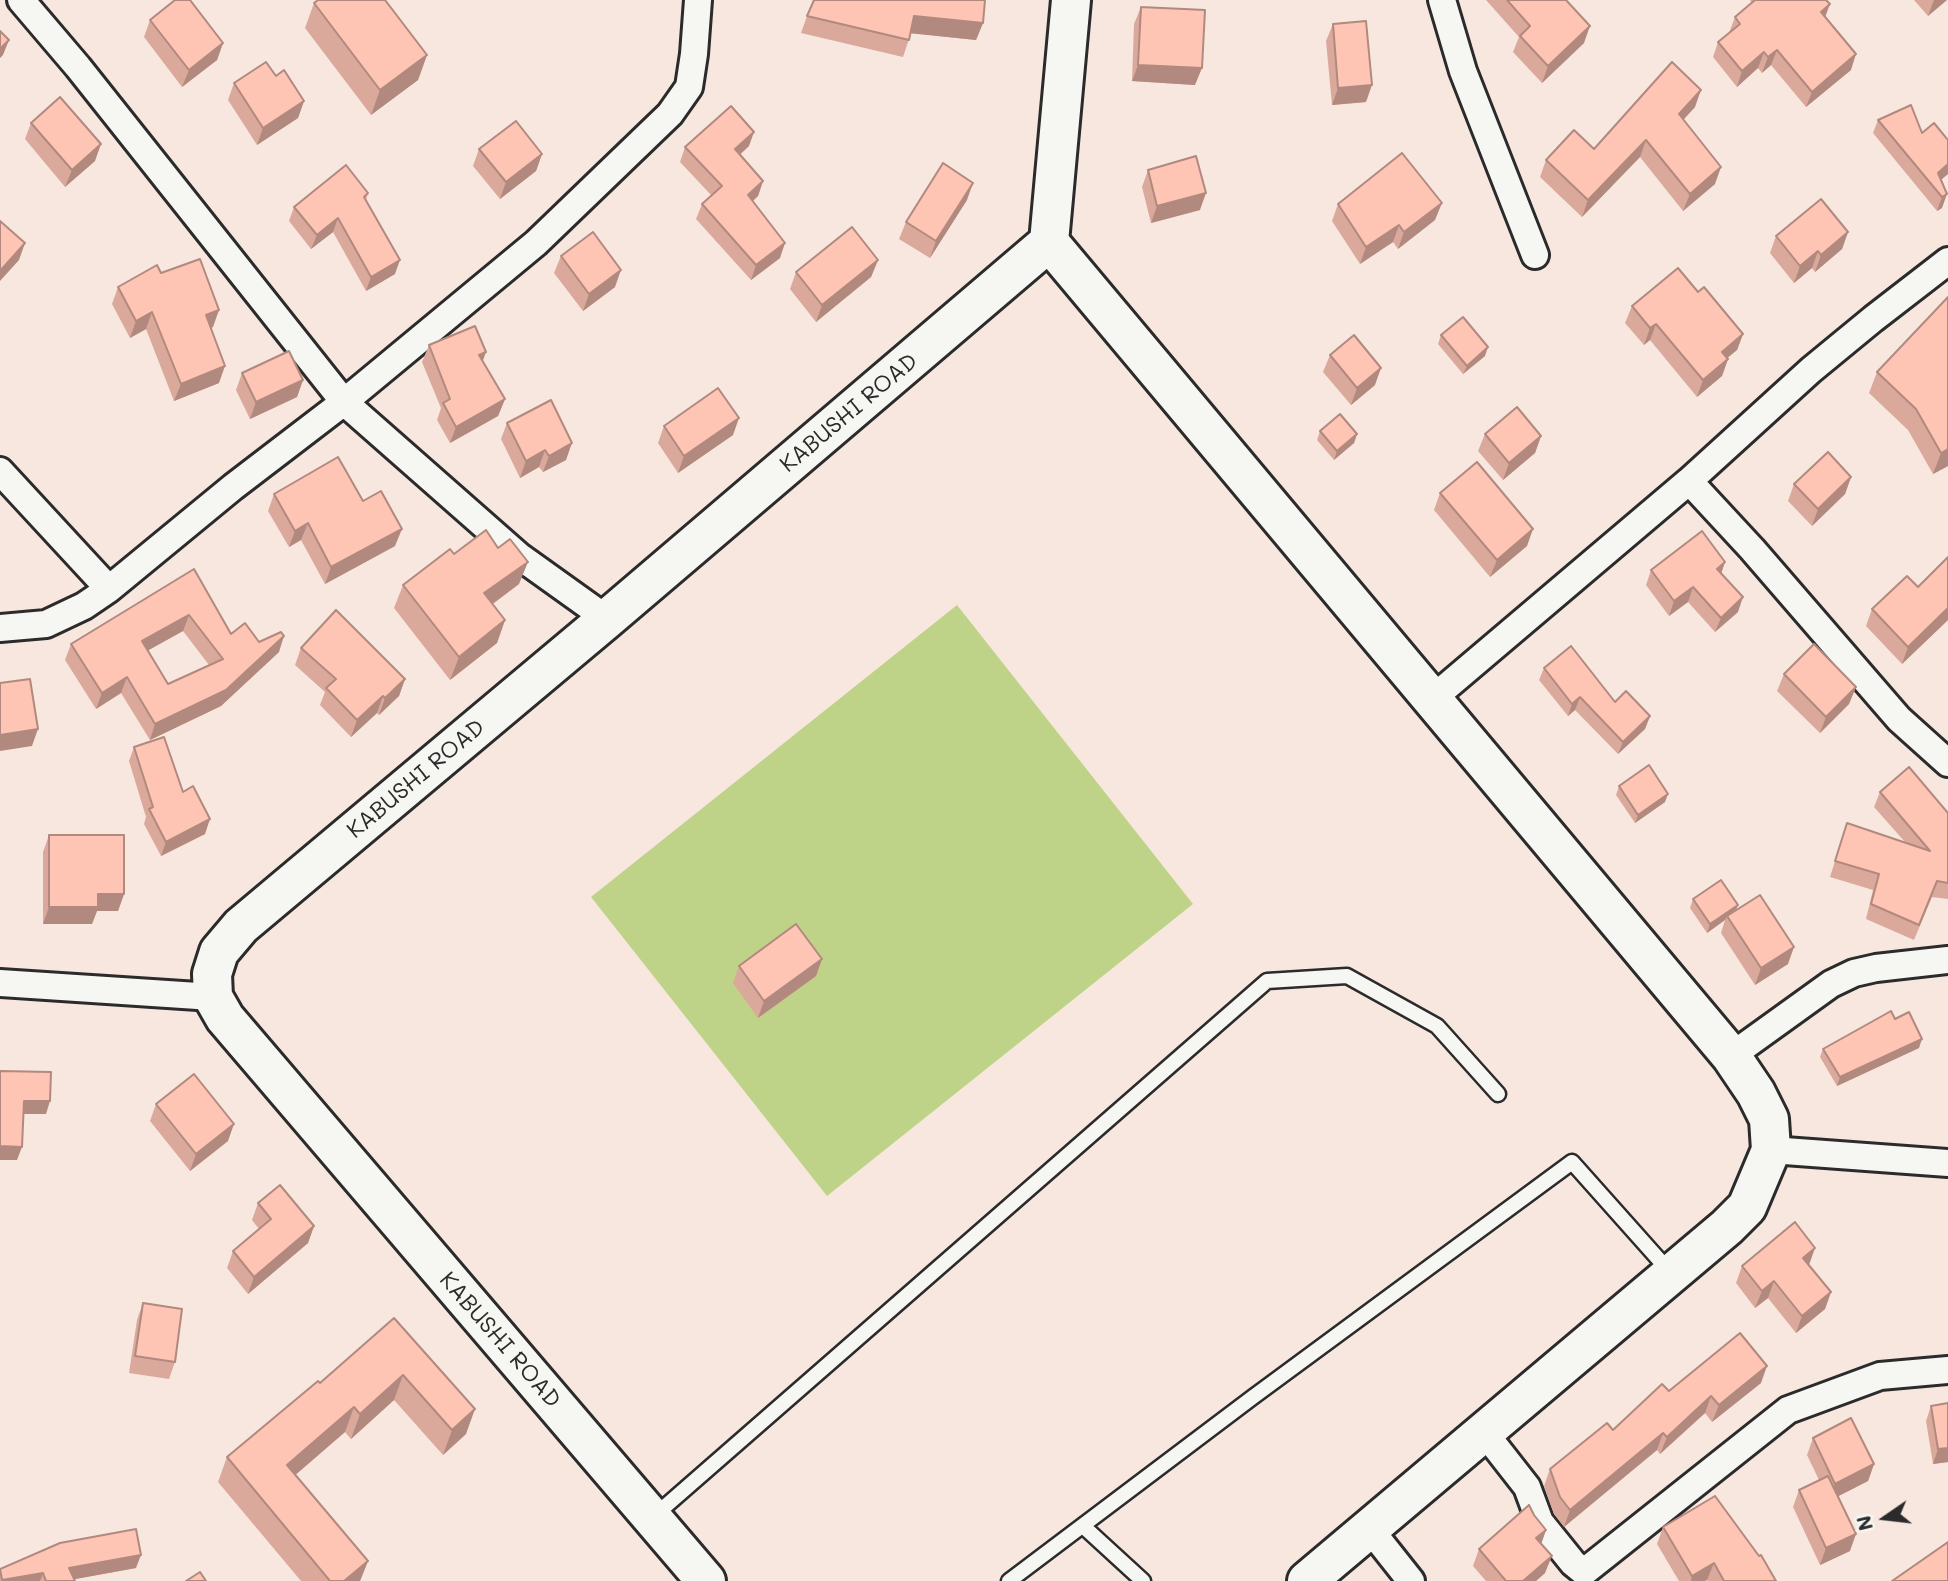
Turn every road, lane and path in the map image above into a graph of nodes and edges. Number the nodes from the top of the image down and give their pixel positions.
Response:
1 (21, 0) edge
2 (698, 0) edge
3 (1070, 0) edge
4 (1442, 0) edge
5 (1049, 242) junction
6 (1535, 255) dead end
7 (1948, 261) edge
8 (344, 402) junction
9 (0, 471) edge
10 (1689, 481) junction
11 (109, 589) junction
12 (607, 619) junction
13 (0, 628) edge
14 (1432, 699) junction
15 (1948, 763) edge
16 (1948, 960) edge
17 (0, 983) edge
18 (213, 997) junction
19 (1731, 1056) junction
20 (1497, 1094) dead end
21 (1771, 1150) junction
22 (1948, 1163) edge
23 (1671, 1274) junction
24 (1948, 1370) edge
25 (1484, 1432) junction
26 (652, 1518) junction
27 (1083, 1526) junction
28 (1369, 1528) junction
29 (706, 1581) edge
30 (1009, 1581) edge
31 (1143, 1581) edge
32 (1307, 1581) edge
33 (1411, 1581) edge

1 - 8 street
2 - 8 street
3 - 5 main road
4 - 6 street
5 - 12 main road, KABUSHI ROAD
5 - 14 main road
7 - 10 street
8 - 11 street
8 - 12 street
9 - 11 street
10 - 14 street
10 - 15 street
11 - 13 street
12 - 18 main road, KABUSHI ROAD
14 - 19 main road
16 - 19 street
17 - 18 street
18 - 26 main road, KABUSHI ROAD
19 - 21 main road
20 - 26 lane
21 - 22 street
21 - 23 main road
23 - 25 main road
23 - 27 lane
24 - 25 street
25 - 28 main road
26 - 29 main road, KABUSHI ROAD
27 - 30 lane
27 - 31 lane
28 - 32 main road
28 - 33 street

